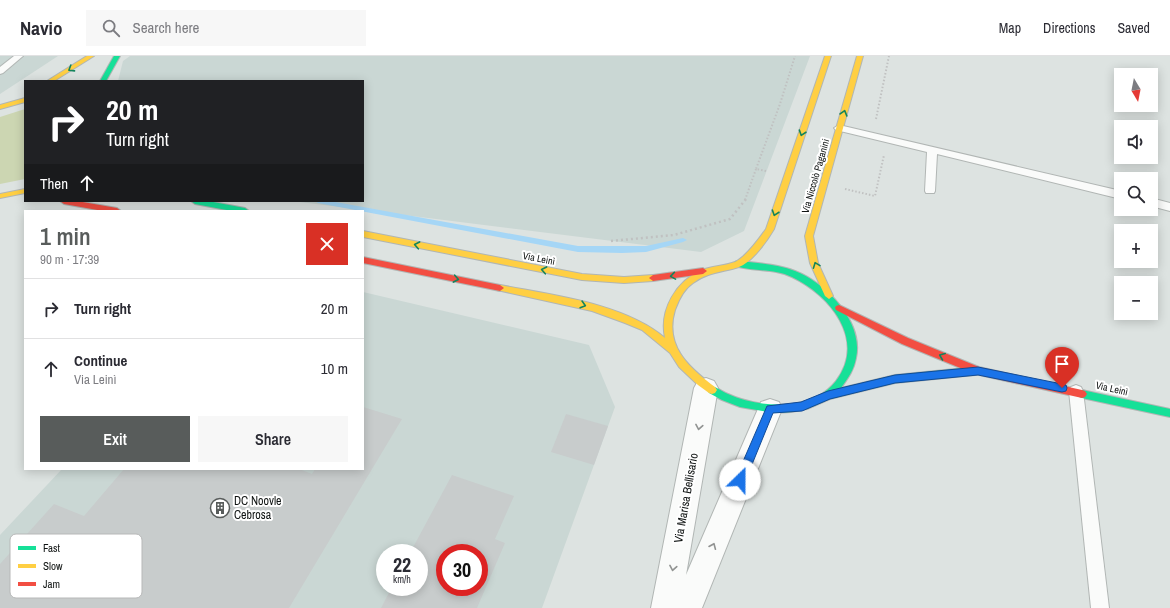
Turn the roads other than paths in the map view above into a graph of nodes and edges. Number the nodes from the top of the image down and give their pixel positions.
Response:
1 (19, 56) edge
2 (91, 56) edge
3 (117, 56) edge
4 (828, 56) edge
5 (860, 56) edge
6 (0, 71) edge
7 (52, 80) edge
8 (103, 80) edge
9 (24, 97) edge
10 (24, 100) edge
11 (14, 102) junction
12 (0, 107) edge
13 (840, 128) junction
14 (932, 150) junction
15 (24, 191) edge
16 (930, 191) dead end
17 (1114, 193) edge
18 (0, 198) edge
19 (24, 199) edge
20 (69, 202) edge
21 (199, 202) edge
22 (1158, 204) edge
23 (1170, 207) edge
24 (112, 210) edge
25 (240, 210) edge
26 (364, 234) edge
27 (364, 260) edge
28 (738, 264) junction
29 (712, 270) junction
30 (832, 301) junction
31 (839, 308) junction
32 (674, 351) junction
33 (978, 371) junction
34 (706, 388) junction
35 (1076, 391) junction
36 (828, 395) junction
37 (770, 409) junction
38 (1170, 413) edge
39 (666, 608) edge
40 (687, 608) edge
41 (1100, 608) edge

1 - 6 lane
2 -> 7 street
3 - 8 street
4 -> 28 street
13 -> 5 street, Via Niccolò Paganini
9 - 11 street
10 - 11 street
11 - 12 street
13 - 14 lane
30 -> 13 street, Via Niccolò Paganini
14 - 16 lane
14 - 17 lane
15 - 18 street
18 - 19 street
20 - 24 street
21 - 25 street
22 - 23 lane
29 -> 26 street, Via Leinì
27 -> 32 street
28 - 29 street
28 - 30 street
29 - 32 street
30 - 31 street
33 -> 31 street, Via Leinì
31 - 36 street
32 - 34 street
33 - 35 street, Via Leinì
33 - 36 street, Via Leinì
34 - 37 street
34 -> 39 street, Via Marisa Bellisario
35 - 38 street, Via Leinì
35 - 41 lane
36 - 37 street
40 -> 37 street

